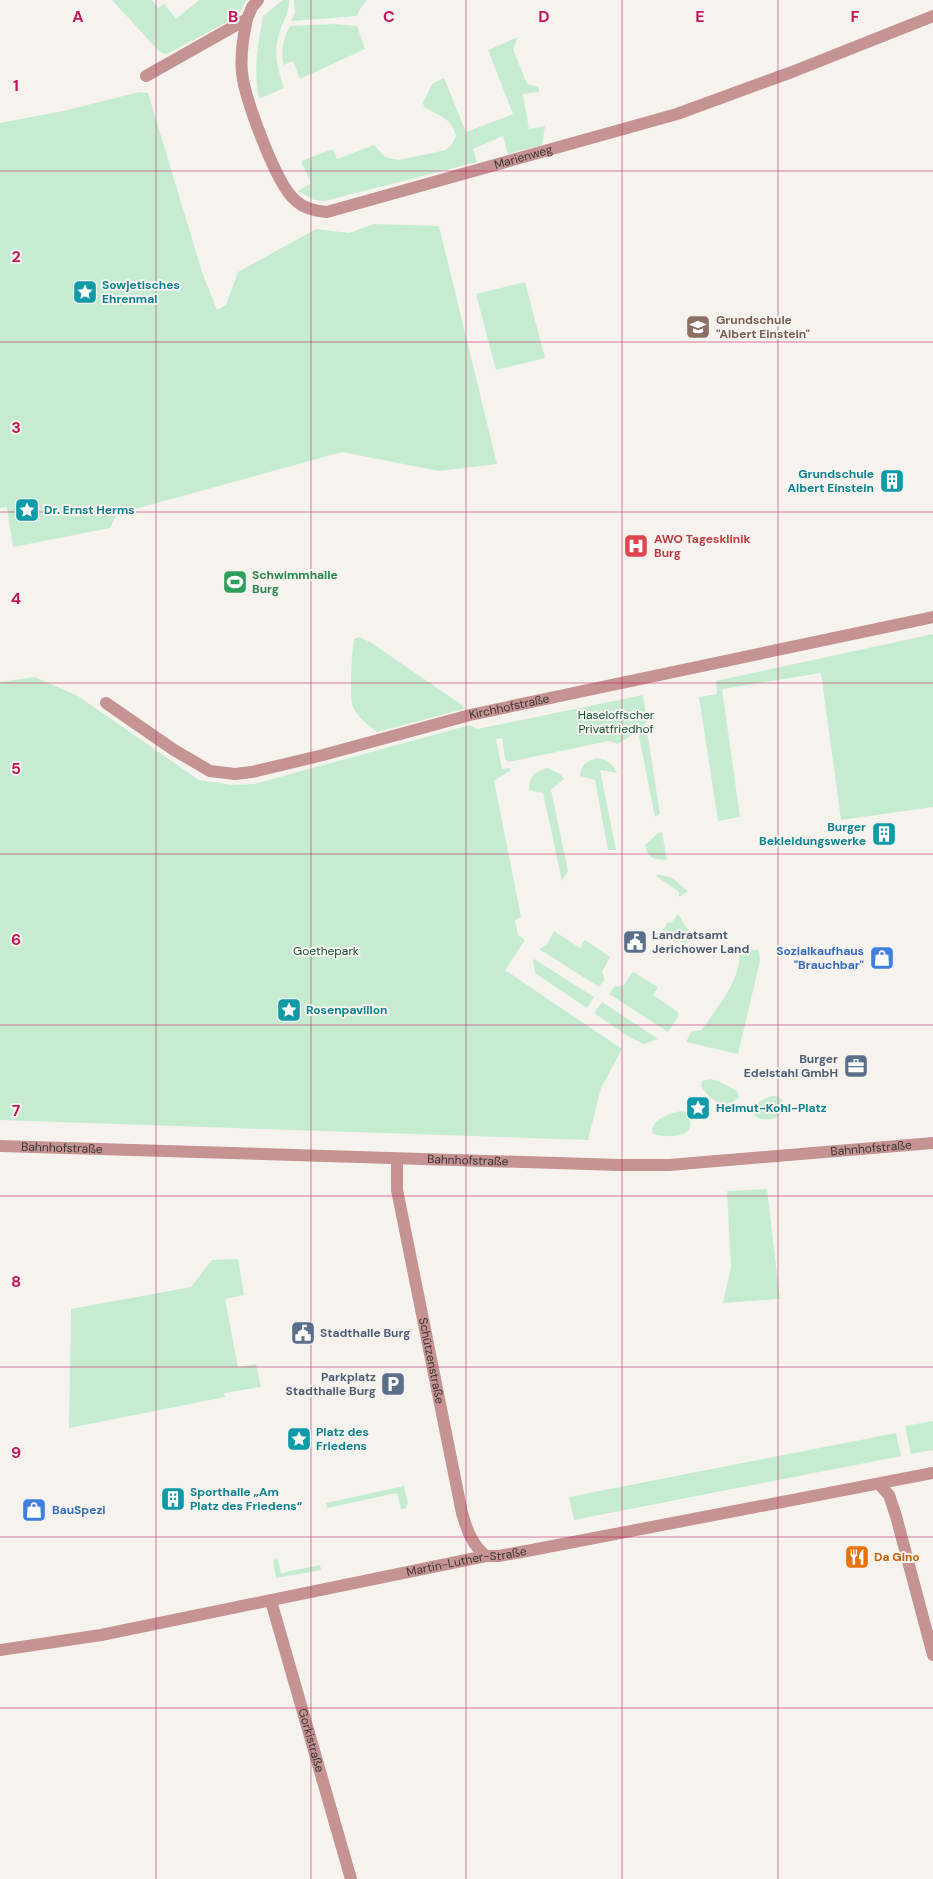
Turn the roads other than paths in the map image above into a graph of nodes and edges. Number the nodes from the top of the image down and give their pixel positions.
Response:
1 (258, 0) edge
2 (933, 16) edge
3 (247, 19) junction
4 (146, 76) dead end
5 (933, 617) edge
6 (106, 703) dead end
7 (933, 1143) edge
8 (0, 1146) edge
9 (398, 1159) junction
10 (933, 1473) edge
11 (879, 1484) junction
12 (486, 1556) junction
13 (271, 1601) junction
14 (0, 1650) edge
15 (933, 1655) edge
16 (351, 1879) edge

1 - 3 street, Marienweg
2 - 3 street, Marienweg
3 - 4 street
5 - 6 street, Kirchhofstraße
7 - 9 street, Bahnhofstraße
8 - 9 street, Bahnhofstraße
9 - 12 street, Schützenstraße
10 - 11 street, Martin-Luther-Straße
11 - 12 street, Martin-Luther-Straße
11 - 15 street
12 - 13 street, Martin-Luther-Straße
13 - 14 street, Martin-Luther-Straße
13 - 16 street, Gorkistraße

